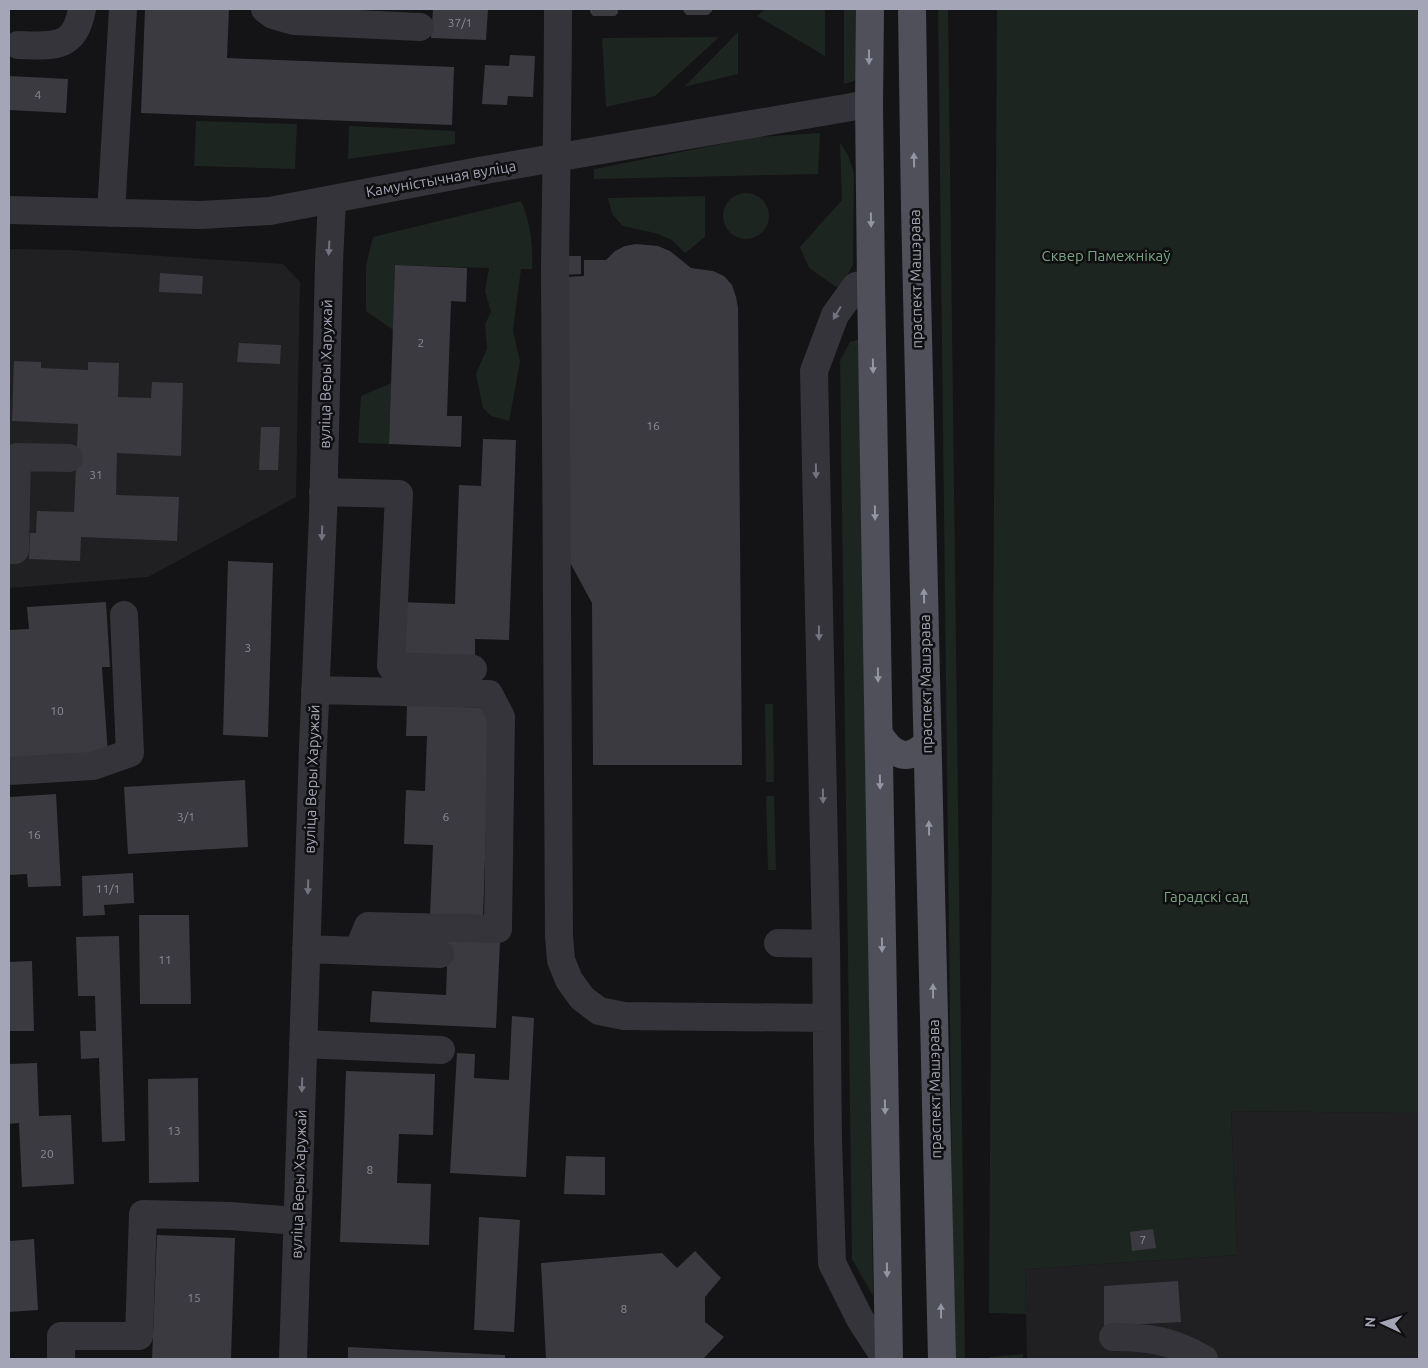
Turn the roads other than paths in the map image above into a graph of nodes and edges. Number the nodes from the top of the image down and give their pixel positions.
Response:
1 (82, 9) edge
2 (123, 9) edge
3 (265, 9) edge
4 (558, 9) edge
5 (380, 17) edge
6 (870, 17) edge
7 (912, 17) edge
8 (420, 27) dead end
9 (18, 45) dead end
10 (869, 104) junction
11 (557, 158) junction
12 (332, 199) junction
13 (9, 210) edge
14 (111, 213) junction
15 (871, 282) junction
16 (69, 458) dead end
17 (323, 492) junction
18 (9, 550) edge
19 (124, 615) dead end
20 (473, 669) dead end
21 (315, 690) junction
22 (879, 734) junction
23 (927, 743) junction
24 (9, 772) edge
25 (778, 943) dead end
26 (826, 944) junction
27 (306, 950) junction
28 (358, 951) junction
29 (440, 954) dead end
30 (826, 1018) junction
31 (303, 1044) junction
32 (441, 1050) dead end
33 (297, 1221) junction
34 (1113, 1338) dead end
35 (61, 1359) edge
36 (293, 1359) edge
37 (887, 1359) edge
38 (942, 1359) edge
39 (1204, 1359) edge

1 - 9 street
2 - 14 street
3 - 5 street
4 - 11 street
5 - 8 street
6 - 7 main road
6 -> 10 main road
23 -> 7 main road, праспект Машэрава
10 - 11 street, Камуністычная вуліца
10 -> 15 main road
11 - 12 street, Камуністычная вуліца
11 - 30 street
12 - 14 street, Камуністычная вуліца
12 -> 17 street, вуліца Веры Харужай
13 - 14 street, Камуністычная вуліца
15 -> 22 main road
15 -> 26 street
16 - 18 street
17 - 20 street
17 -> 21 street, вуліца Веры Харужай
19 - 24 street
21 -> 27 street, вуліца Веры Харужай
21 - 28 street
22 - 23 main road
22 -> 37 main road
38 -> 23 main road, праспект Машэрава
25 - 26 street
26 - 30 street
27 - 28 street
27 - 31 street, вуліца Веры Харужай
28 - 29 street
30 - 37 street
31 - 32 street
31 -> 33 street, вуліца Веры Харужай
33 - 35 street
33 - 36 street, вуліца Веры Харужай
34 - 39 street

